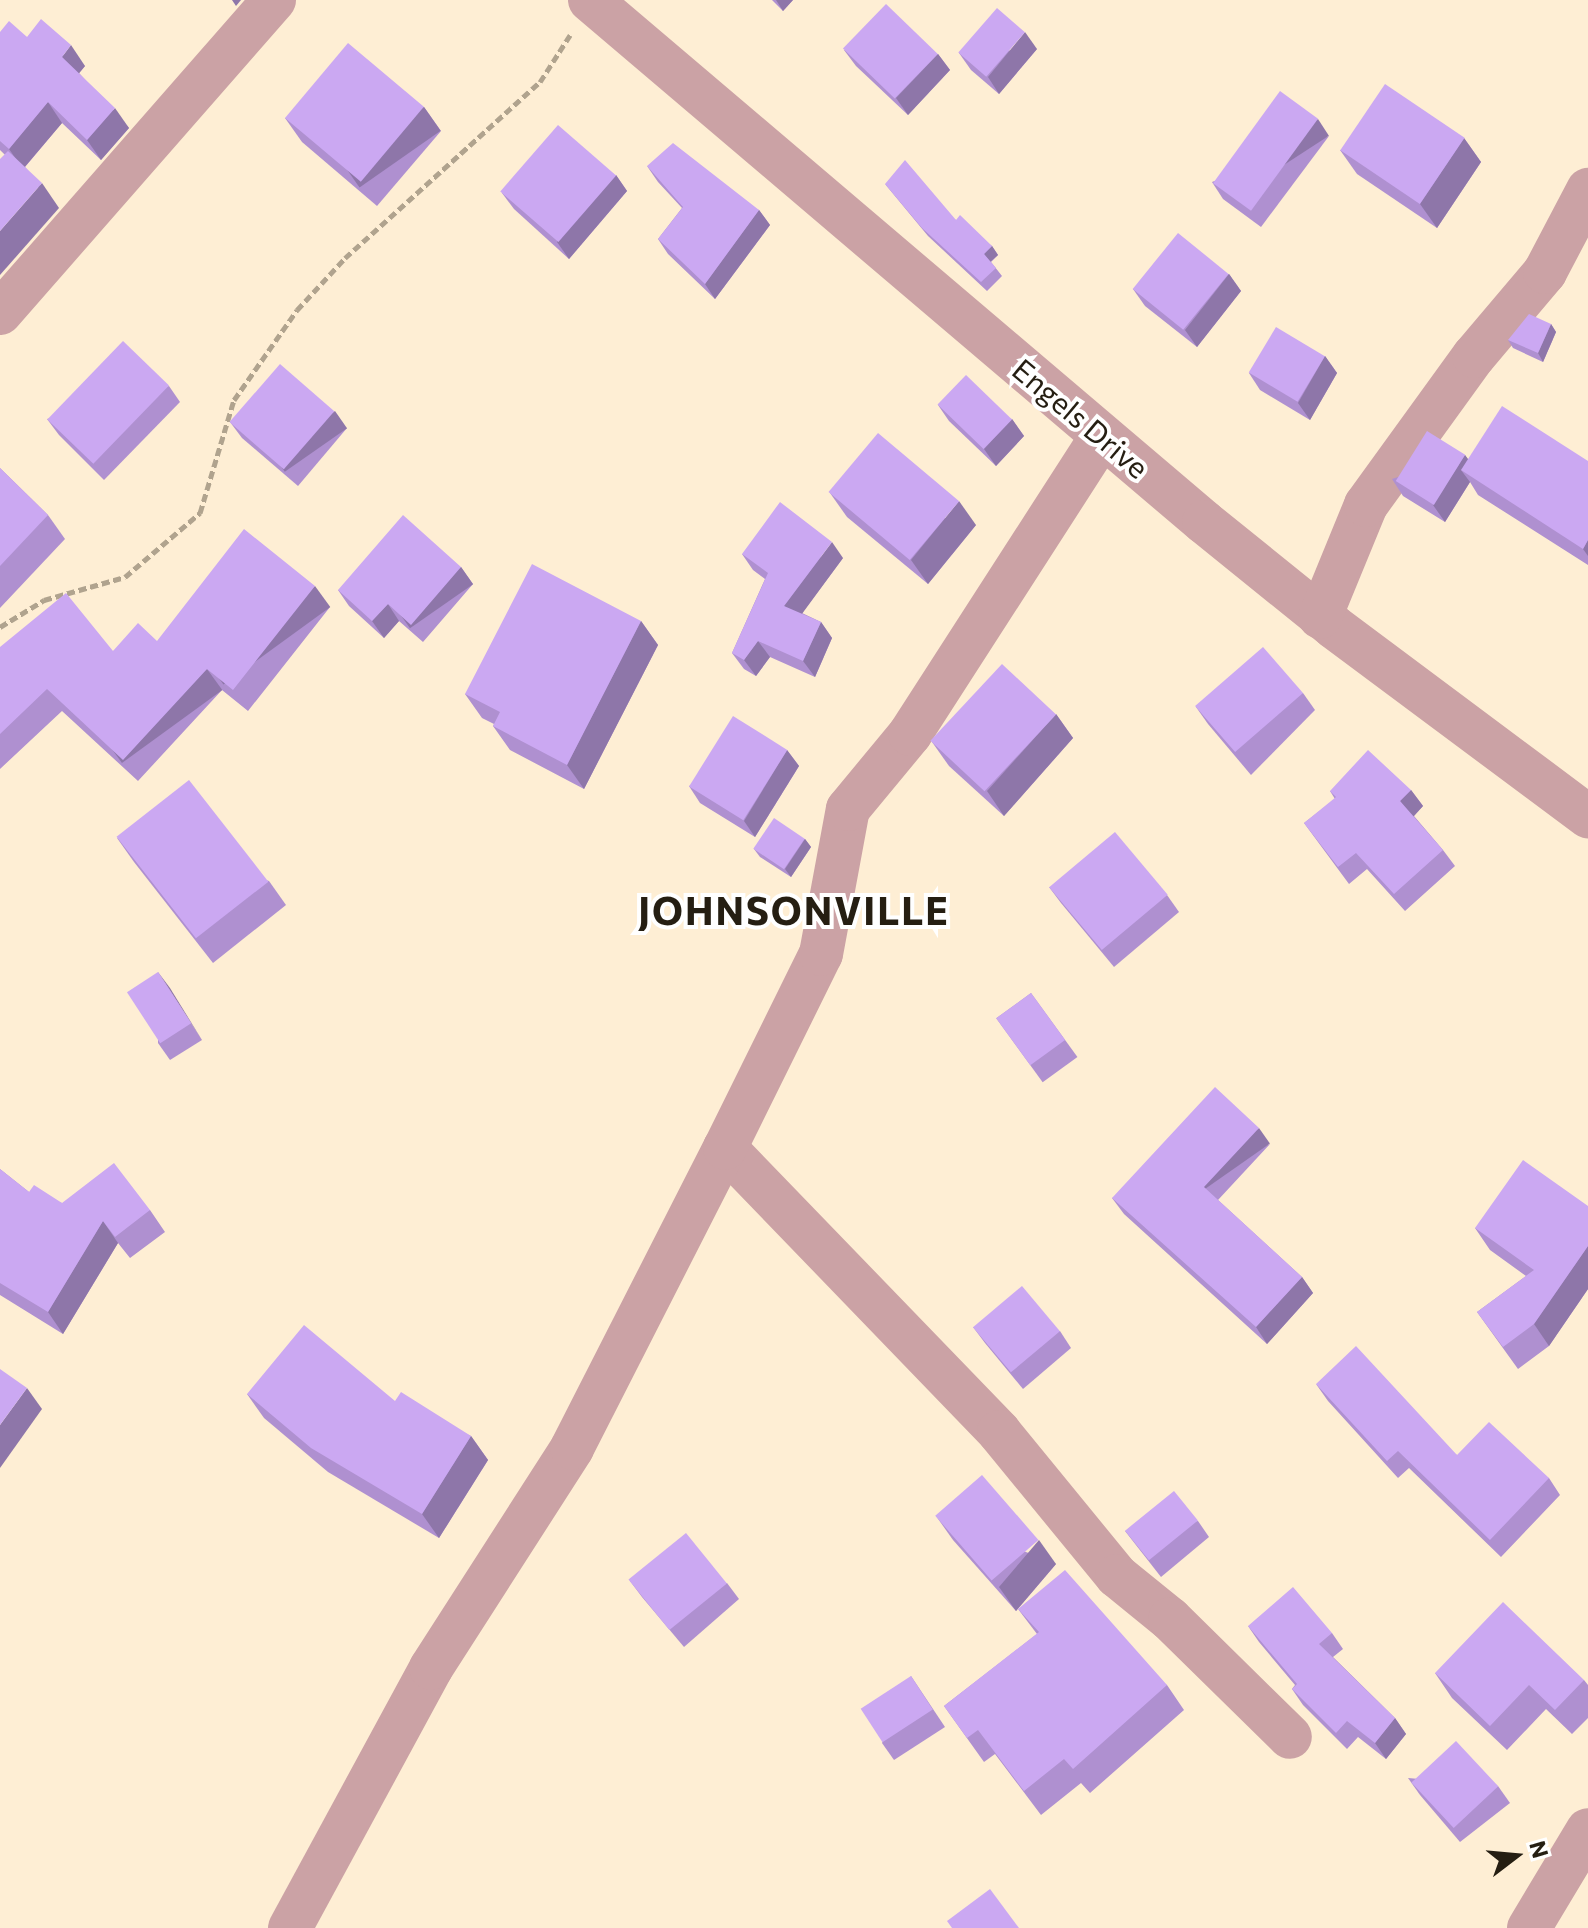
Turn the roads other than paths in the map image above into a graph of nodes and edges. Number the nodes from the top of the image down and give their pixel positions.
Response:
1 (274, 0) edge
2 (591, 1) edge
3 (1588, 190) edge
4 (0, 313) edge
5 (1102, 436) junction
6 (1320, 617) junction
7 (1588, 816) edge
8 (725, 1148) junction
9 (1290, 1737) dead end
10 (1588, 1830) edge
11 (290, 1928) edge
12 (1529, 1928) edge

1 - 4 street
2 - 5 street, Engels Drive
3 - 6 street
5 - 6 street, Engels Drive
5 - 8 street
6 - 7 street, Engels Drive
8 - 9 street
8 - 11 street
10 - 12 street

